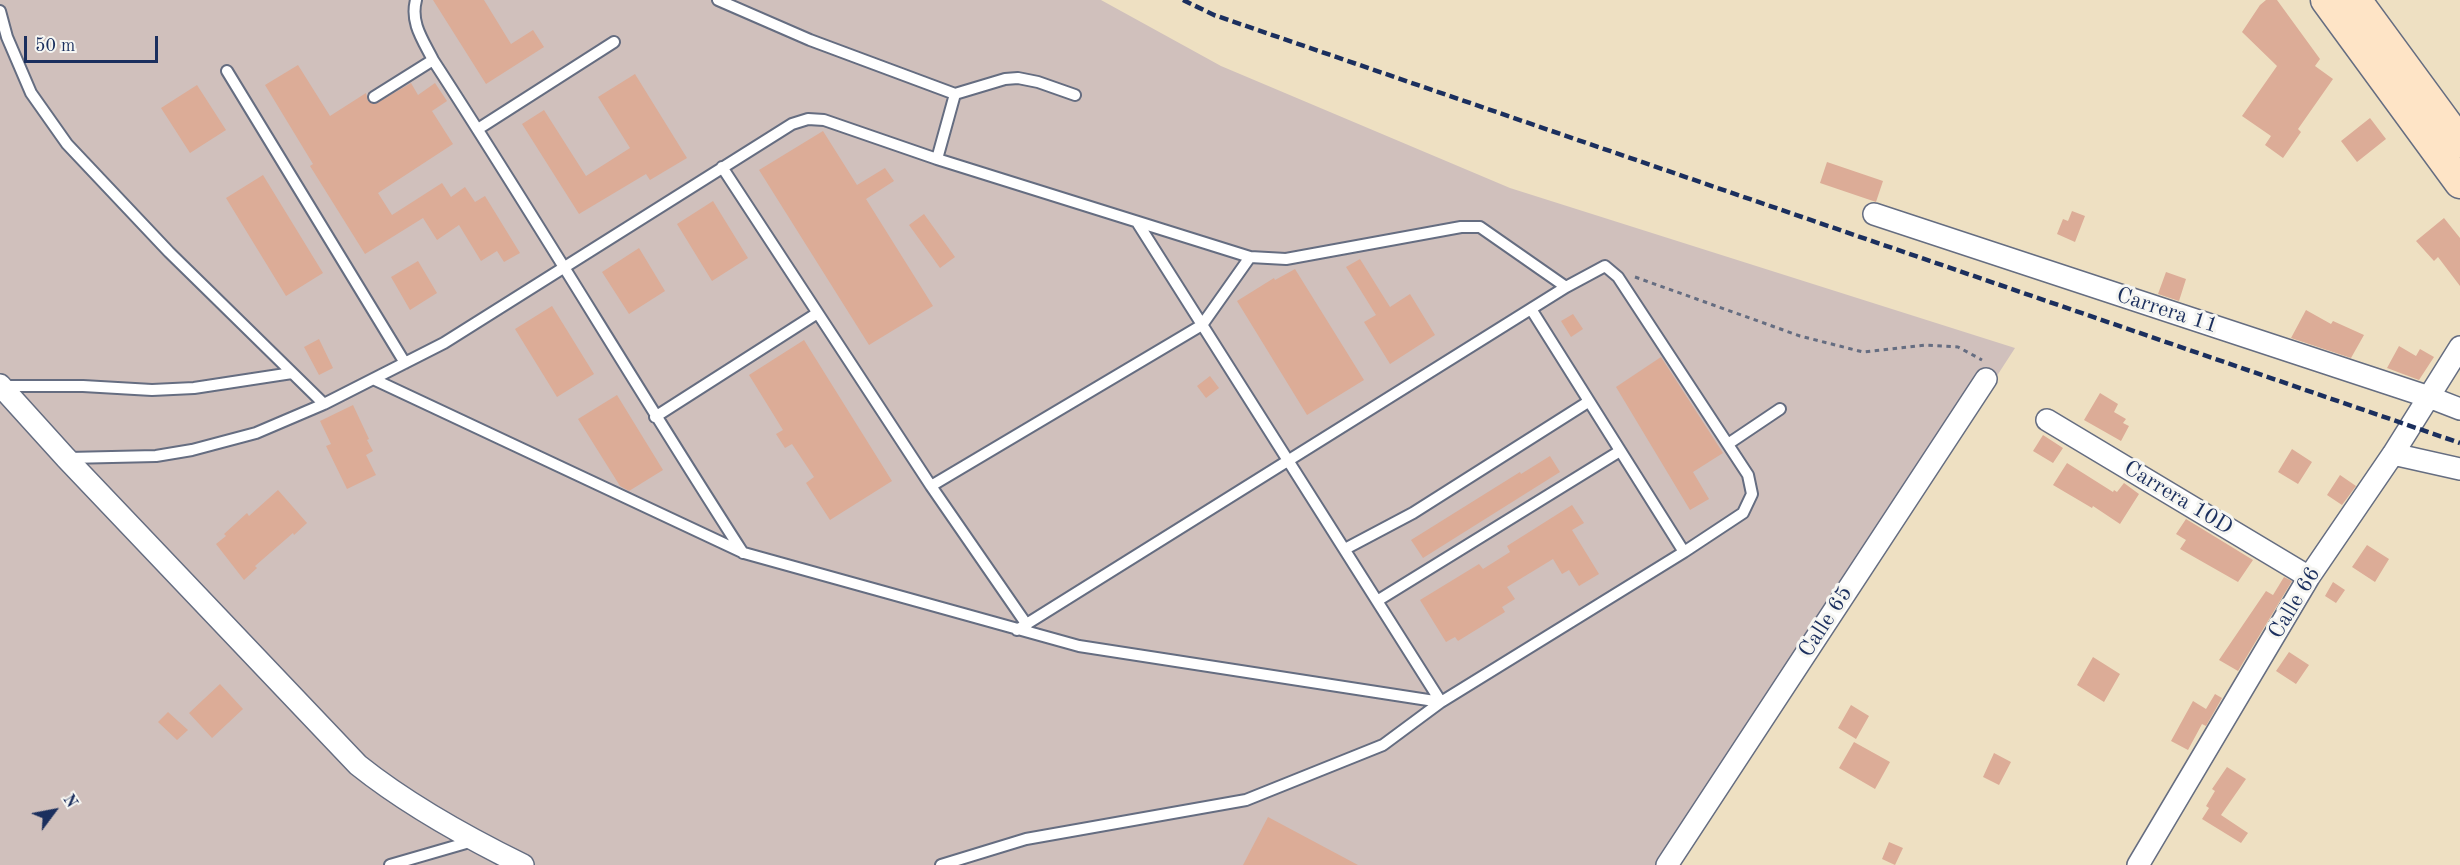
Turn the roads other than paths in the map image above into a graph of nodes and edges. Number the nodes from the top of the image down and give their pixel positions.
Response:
1 (416, 0) edge
2 (718, 0) edge
3 (2326, 0) edge
4 (2356, 0) edge
5 (0, 11) edge
6 (614, 42) dead end
7 (434, 60) junction
8 (227, 71) dead end
9 (955, 94) junction
10 (1075, 95) dead end
11 (374, 97) dead end
12 (478, 129) junction
13 (2460, 142) edge
14 (937, 159) junction
15 (722, 167) junction
16 (2460, 183) edge
17 (1874, 214) dead end
18 (1137, 222) junction
19 (1251, 256) junction
20 (564, 266) junction
21 (1566, 287) junction
22 (1531, 309) junction
23 (816, 314) junction
24 (1202, 325) junction
25 (2460, 347) edge
26 (405, 363) junction
27 (292, 373) junction
28 (373, 379) junction
29 (1986, 379) road end
30 (0, 386) edge
31 (2429, 397) junction
32 (1588, 402) junction
33 (324, 404) junction
34 (1780, 409) dead end
35 (2460, 410) edge
36 (656, 417) junction
37 (2047, 420) dead end
38 (1728, 444) junction
39 (1620, 451) junction
40 (2393, 454) junction
41 (66, 458) junction
42 (1288, 461) junction
43 (2460, 469) edge
44 (931, 486) junction
45 (1345, 549) junction
46 (1684, 552) junction
47 (744, 553) junction
48 (2309, 577) junction
49 (1377, 601) junction
50 (1022, 627) junction
51 (1441, 702) junction
52 (474, 841) junction
53 (390, 865) edge
54 (523, 865) edge
55 (941, 865) edge
56 (1667, 865) edge
57 (2138, 865) edge

1 - 7 lane
2 - 9 lane
3 - 16 main road
4 - 13 main road
5 - 27 lane
6 - 12 lane
7 - 11 lane
7 - 12 lane
8 - 26 lane
9 - 10 lane
9 - 14 lane
12 - 20 lane
14 - 15 lane
14 - 18 lane
15 - 20 lane
15 - 23 lane
17 - 31 street, Carrera 11
18 - 19 lane
18 - 24 lane
19 - 21 lane
19 - 24 lane
20 - 26 lane
20 - 36 lane
21 - 22 lane
21 - 38 lane
22 - 32 lane
22 - 42 lane
23 - 36 lane
23 - 44 lane
24 - 42 lane
24 - 44 lane
25 - 31 street, Calle 66
26 - 28 lane
27 - 30 lane
27 - 33 lane
28 - 33 lane
28 - 47 lane
29 - 56 street, Calle 65
30 - 41 street
31 - 35 street, Carrera 11
31 - 40 street, Calle 66
32 - 39 lane
32 - 45 lane
33 - 41 lane
34 - 38 lane
36 - 47 lane
37 - 48 street, Carrera 10D
38 - 46 lane
39 - 46 lane
39 - 49 lane
40 - 43 street
40 - 48 street, Calle 66
41 - 52 street
42 - 45 lane
42 - 50 lane
44 - 50 lane
45 - 49 lane
46 - 51 lane
47 - 50 lane
48 - 57 street, Calle 66
49 - 51 lane
50 - 51 lane
51 - 55 lane
52 - 53 lane
52 - 54 street

